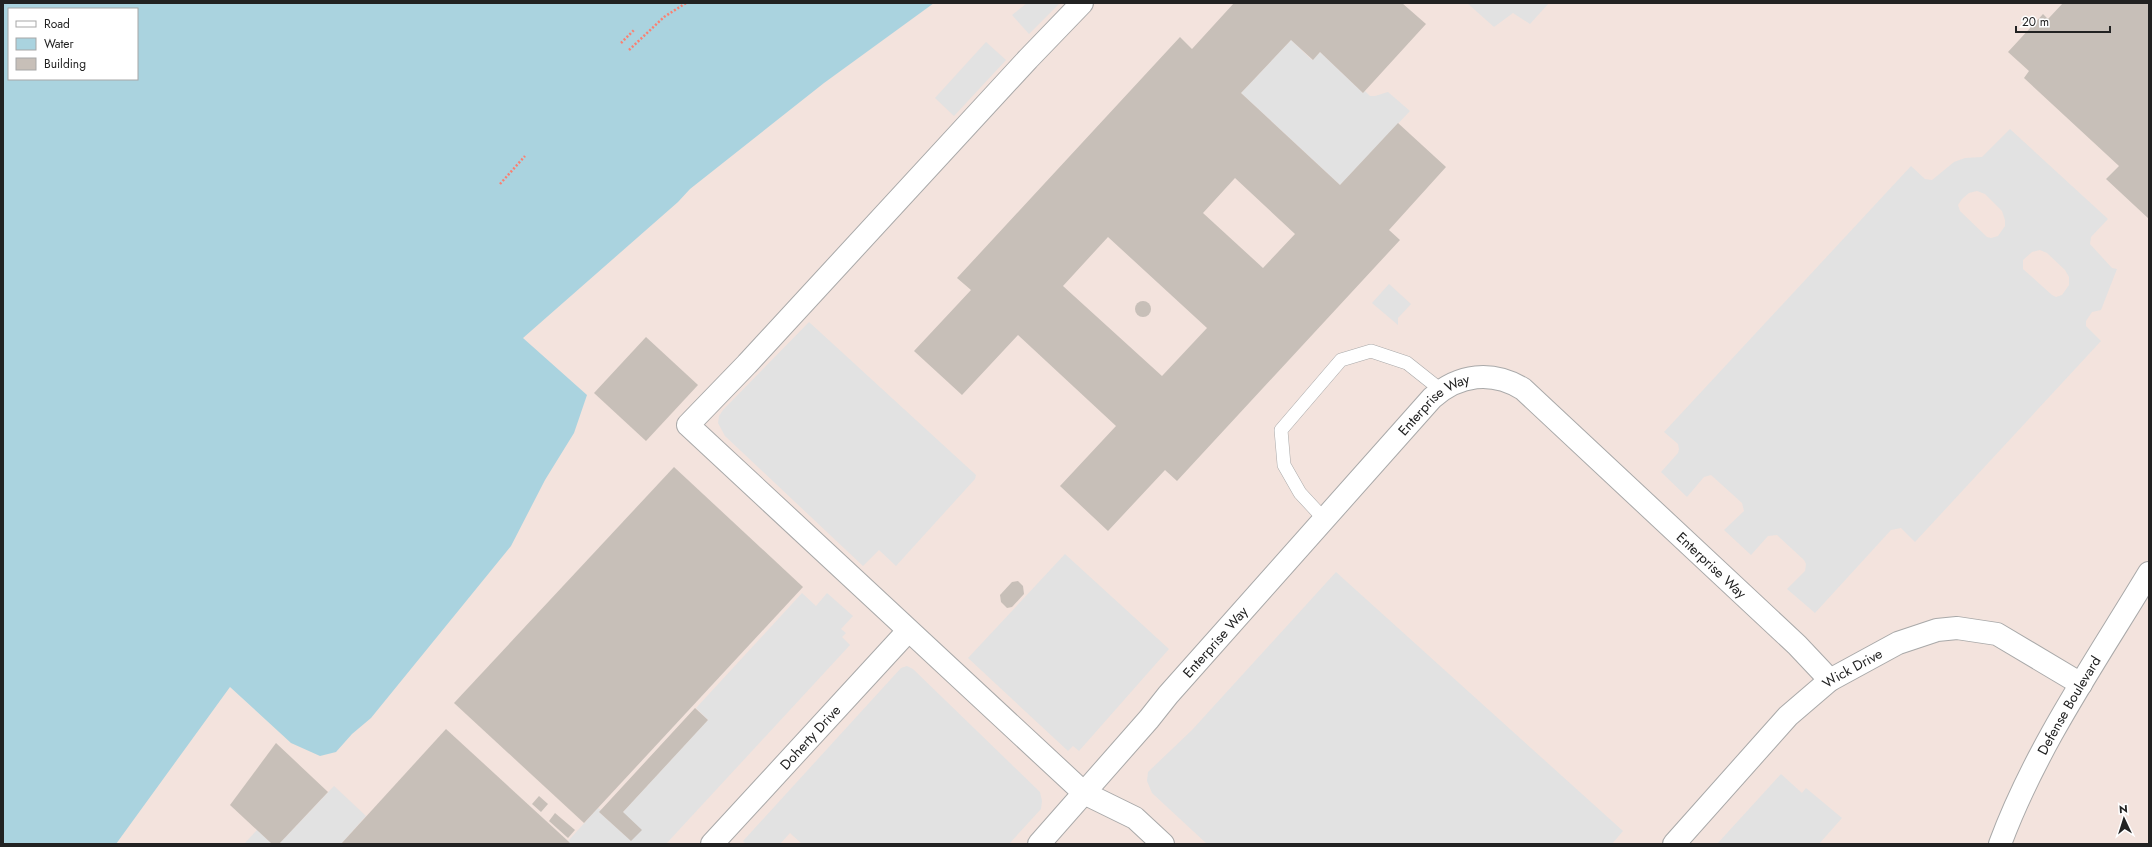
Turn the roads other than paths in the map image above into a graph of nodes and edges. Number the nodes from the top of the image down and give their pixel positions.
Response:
1 (1082, 3) edge
2 (1441, 390) junction
3 (1325, 520) junction
4 (2149, 573) edge
5 (908, 632) junction
6 (1830, 680) junction
7 (2082, 684) junction
8 (1084, 793) junction
9 (712, 844) edge
10 (1039, 844) edge
11 (1164, 844) edge
12 (1674, 844) edge
13 (2000, 844) edge

1 - 5 street
2 - 3 street, Enterprise Way
2 - 3 lane
2 - 6 street, Enterprise Way
3 - 8 street, Enterprise Way
4 - 7 street, Defense Boulevard
5 - 8 street
5 - 9 street, Doherty Drive
6 - 7 street, Wick Drive
6 - 12 street, Wick Drive
7 - 13 street, Defense Boulevard
8 - 10 street, Enterprise Way
8 - 11 street

